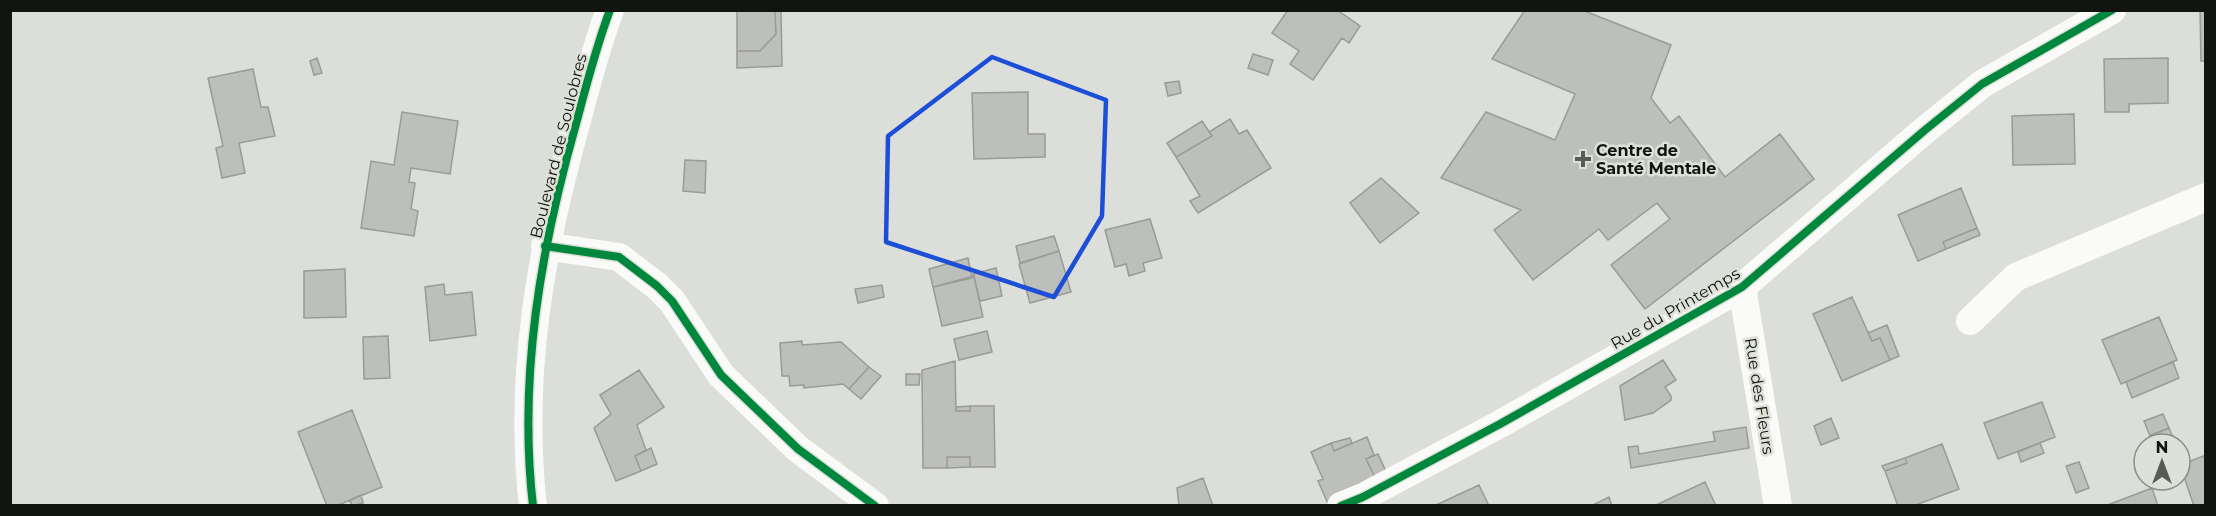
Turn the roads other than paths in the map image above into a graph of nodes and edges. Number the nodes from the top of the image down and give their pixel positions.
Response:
1 (610, 10) edge
2 (2112, 10) edge
3 (2205, 197) edge
4 (545, 246) junction
5 (1742, 288) junction
6 (1970, 321) dead end
7 (533, 506) edge
8 (876, 506) edge
9 (1341, 506) edge
10 (1778, 506) edge

1 - 4 street, Boulevard de Soulobres
2 - 5 street, Rue du Printemps
3 - 6 street
4 - 7 street, Boulevard de Soulobres
4 - 8 street
5 - 9 street, Rue du Printemps
5 - 10 street, Rue des Fleurs

